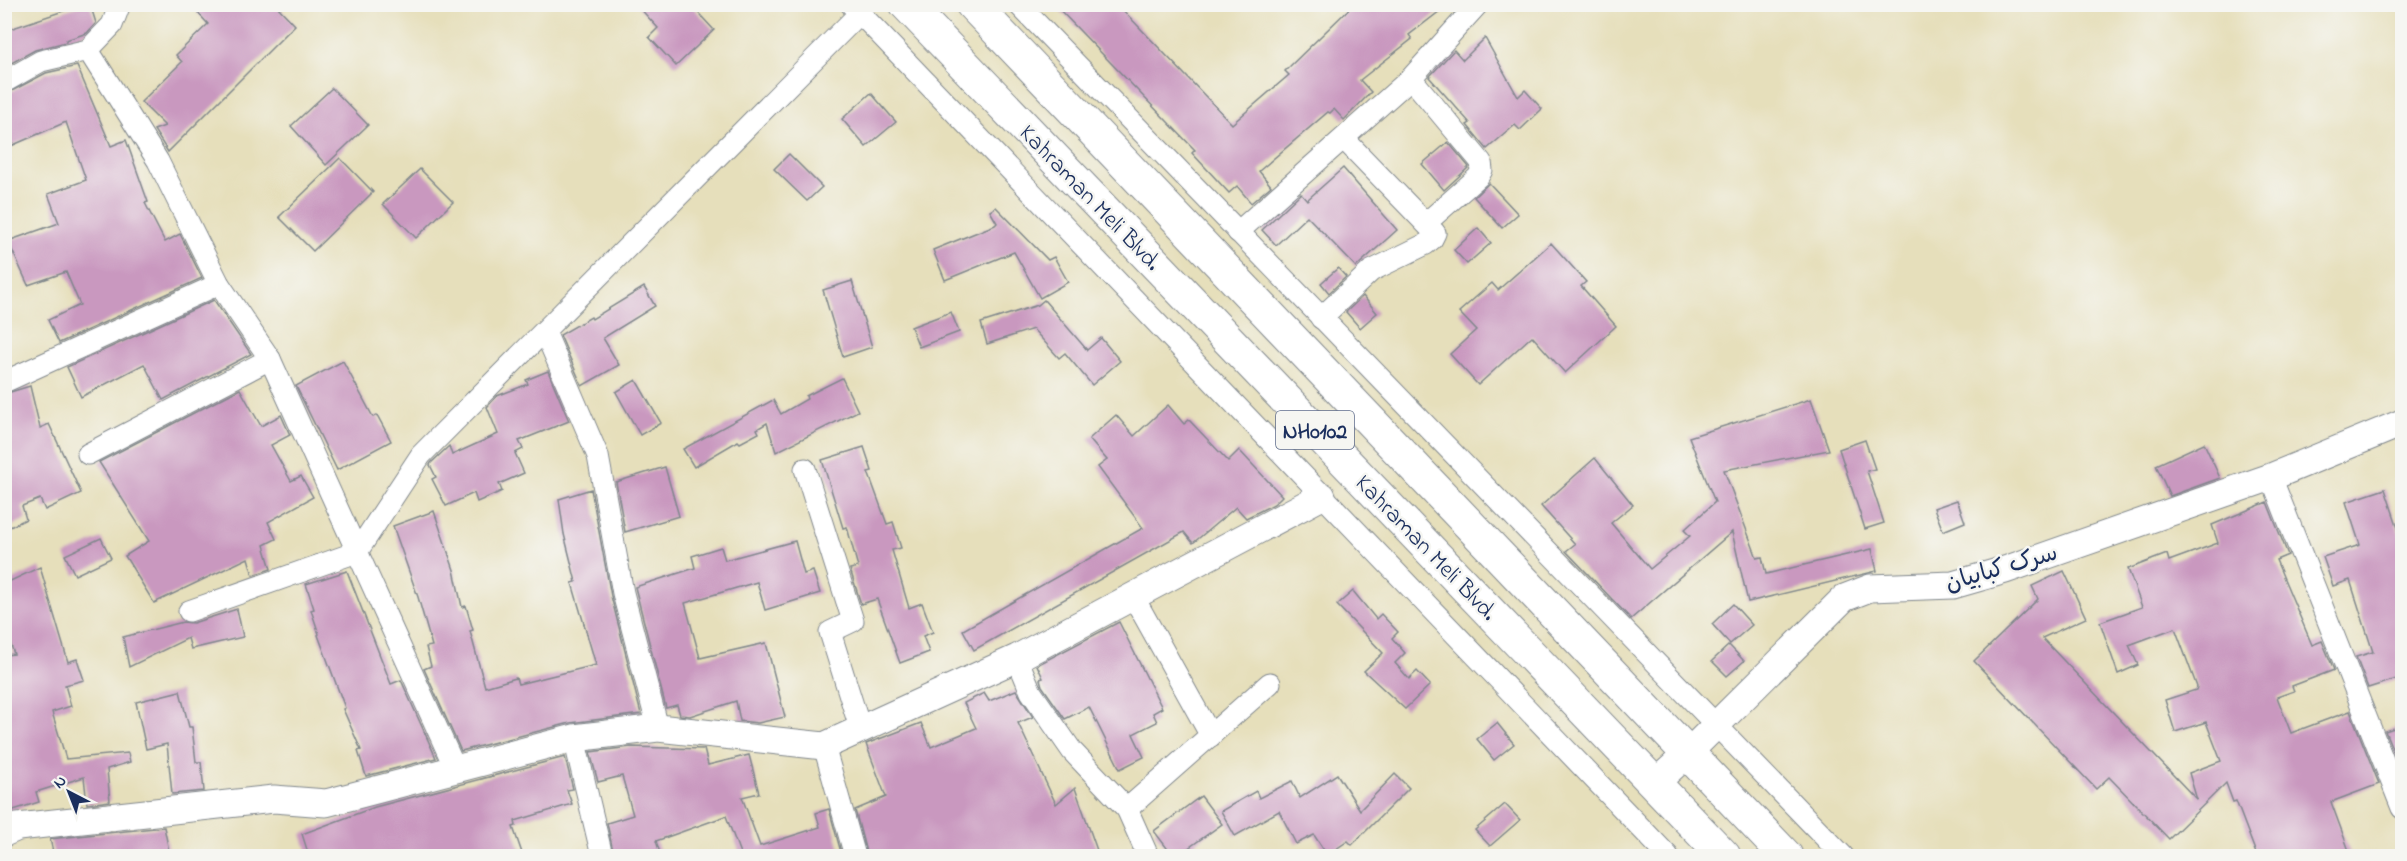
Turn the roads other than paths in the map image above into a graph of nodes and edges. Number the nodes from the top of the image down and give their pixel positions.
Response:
1 (120, 4) edge
2 (906, 4) edge
3 (972, 4) edge
4 (1018, 4) edge
5 (1478, 4) edge
6 (855, 9) edge
7 (88, 50) junction
8 (1411, 78) junction
9 (4, 82) edge
10 (1344, 139) junction
11 (1426, 223) junction
12 (1238, 232) junction
13 (219, 284) junction
14 (1321, 318) junction
15 (545, 332) junction
16 (270, 359) junction
17 (4, 382) edge
18 (2403, 423) edge
19 (88, 454) dead end
20 (805, 469) dead end
21 (2271, 477) junction
22 (1322, 496) junction
23 (357, 552) junction
24 (1133, 596) junction
25 (189, 610) dead end
26 (1017, 658) junction
27 (1270, 683) dead end
28 (1716, 725) junction
29 (658, 728) junction
30 (861, 731) junction
31 (1211, 736) junction
32 (574, 738) junction
33 (824, 746) junction
34 (1687, 754) junction
35 (455, 768) junction
36 (1654, 784) junction
37 (2403, 808) edge
38 (1126, 809) junction
39 (4, 833) edge
40 (602, 856) edge
41 (855, 856) edge
42 (1148, 856) edge
43 (1668, 856) edge
44 (1724, 856) edge
45 (1786, 856) edge
46 (1843, 856) edge

1 - 7 street
2 - 36 highway, Kahraman Meli Blvd. / NH0102
3 - 34 highway, Kahraman Meli Blvd. / NH0102
4 - 12 street
5 - 8 street
6 - 15 street
6 - 22 street
7 - 9 street
7 - 13 street
8 - 10 street
8 - 11 street
10 - 11 street
10 - 12 street
11 - 14 street
12 - 14 street
13 - 16 street
13 - 17 street
14 - 28 street
15 - 23 street
15 - 29 street
16 - 19 street
16 - 23 street
18 - 21 street, سرک کبابیان
20 - 30 street
21 - 28 street, سرک کبابیان
21 - 37 street
22 - 24 street
22 - 43 street
23 - 25 street
23 - 35 street
24 - 26 street
24 - 31 street
26 - 30 street
26 - 38 street
27 - 31 street
28 - 34 street, سرک کبابیان
28 - 46 street
29 - 32 street
29 - 33 street
30 - 33 street
31 - 38 street
32 - 35 street
32 - 40 street
33 - 41 street
34 - 36 street, سرک کبابیان
34 - 45 highway, Kahraman Meli Blvd. / NH0102
35 - 39 street
36 - 44 highway, Kahraman Meli Blvd. / NH0102
38 - 42 street

